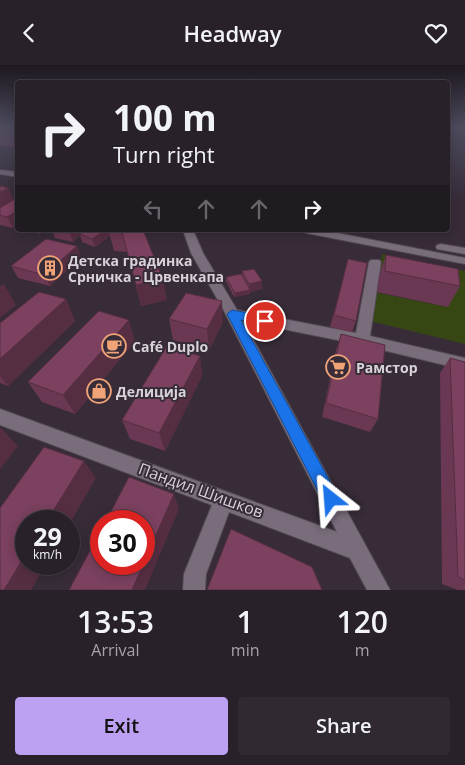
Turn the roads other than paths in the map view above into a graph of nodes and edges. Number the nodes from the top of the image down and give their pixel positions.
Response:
1 (0, 164) edge
2 (15, 166) edge
3 (0, 172) edge
4 (15, 174) edge
5 (189, 232) edge
6 (316, 232) edge
7 (362, 232) edge
8 (465, 251) edge
9 (465, 261) edge
10 (375, 262) dead end
11 (232, 314) junction
12 (362, 340) junction
13 (465, 364) edge
14 (0, 417) edge
15 (224, 499) junction
16 (358, 549) junction
17 (194, 590) edge
18 (379, 590) edge

1 - 2 street
3 - 4 street
5 - 11 street
6 - 9 street
7 - 8 street
10 - 12 street
11 - 12 street
11 - 16 street
12 - 13 street
14 - 15 street, Пандил Шишков
15 - 16 street, Пандил Шишков
15 - 17 street
16 - 18 street

